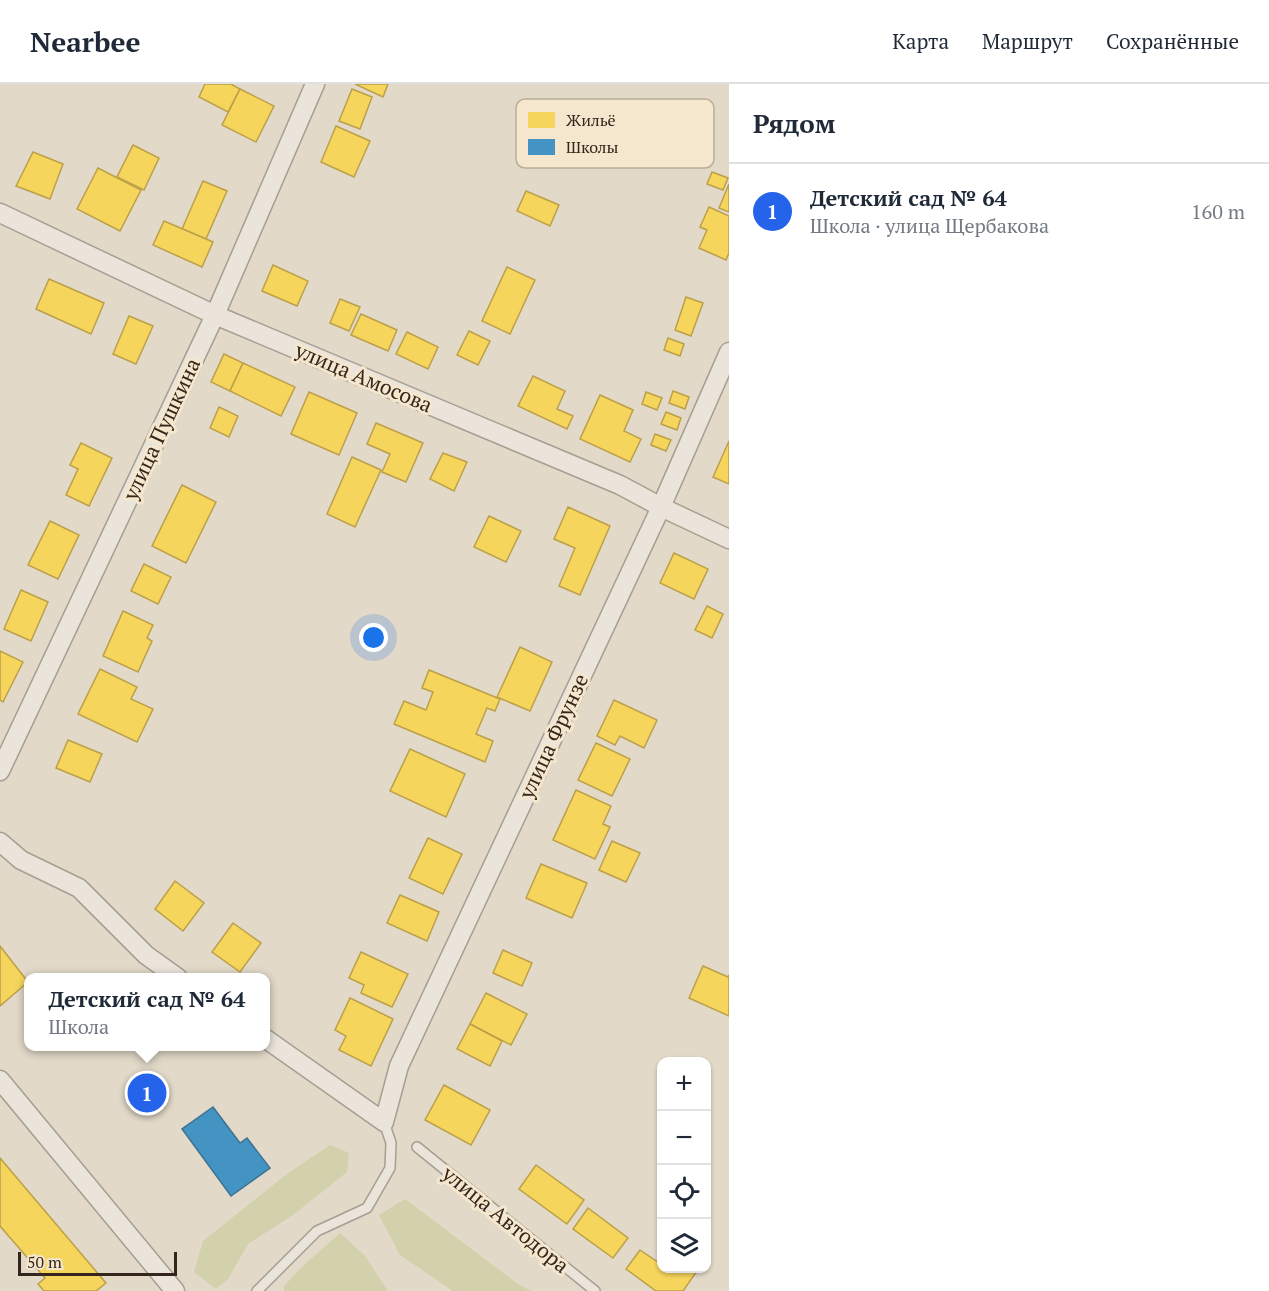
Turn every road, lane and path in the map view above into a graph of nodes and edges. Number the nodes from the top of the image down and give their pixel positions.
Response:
1 (315, 84) edge
2 (0, 213) edge
3 (214, 315) junction
4 (729, 352) edge
5 (661, 507) junction
6 (729, 539) edge
7 (0, 771) edge
8 (0, 842) edge
9 (171, 973) edge
10 (270, 1042) edge
11 (0, 1080) edge
12 (384, 1122) junction
13 (417, 1147) dead end
14 (176, 1291) edge
15 (257, 1291) edge
16 (595, 1291) edge

1 - 3 street, улица Пушкина
2 - 3 street, улица Амосова
3 - 5 street, улица Амосова
3 - 7 street, улица Пушкина
4 - 5 street, улица Фрунзе
5 - 6 street, улица Амосова
5 - 12 street, улица Фрунзе
8 - 9 street
10 - 12 street
11 - 14 street
12 - 15 lane
13 - 16 lane, улица Автодора

